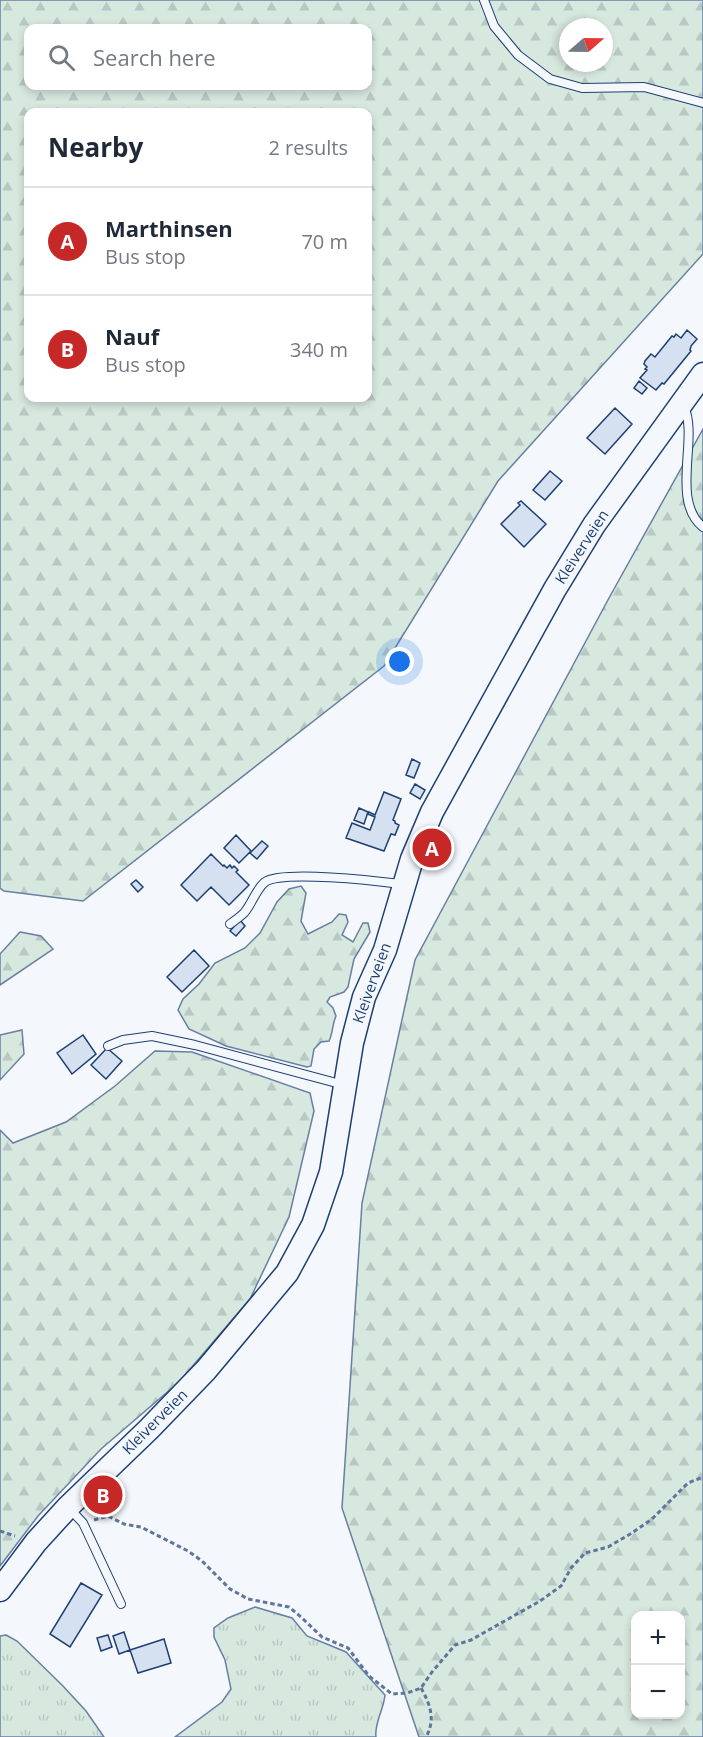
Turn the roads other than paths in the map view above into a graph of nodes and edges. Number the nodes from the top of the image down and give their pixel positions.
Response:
1 (484, 0) edge
2 (703, 103) edge
3 (703, 374) edge
4 (682, 404) junction
5 (703, 527) edge
6 (405, 885) junction
7 (230, 924) dead end
8 (108, 1046) dead end
9 (345, 1086) junction
10 (75, 1515) junction
11 (0, 1590) edge
12 (122, 1604) dead end

1 - 2 lane
3 - 4 street, Kleiverveien
4 - 5 lane
4 - 6 street, Kleiverveien
6 - 7 lane
6 - 9 street, Kleiverveien
8 - 9 lane
9 - 10 street, Kleiverveien
10 - 11 street, Kleiverveien
10 - 12 lane

